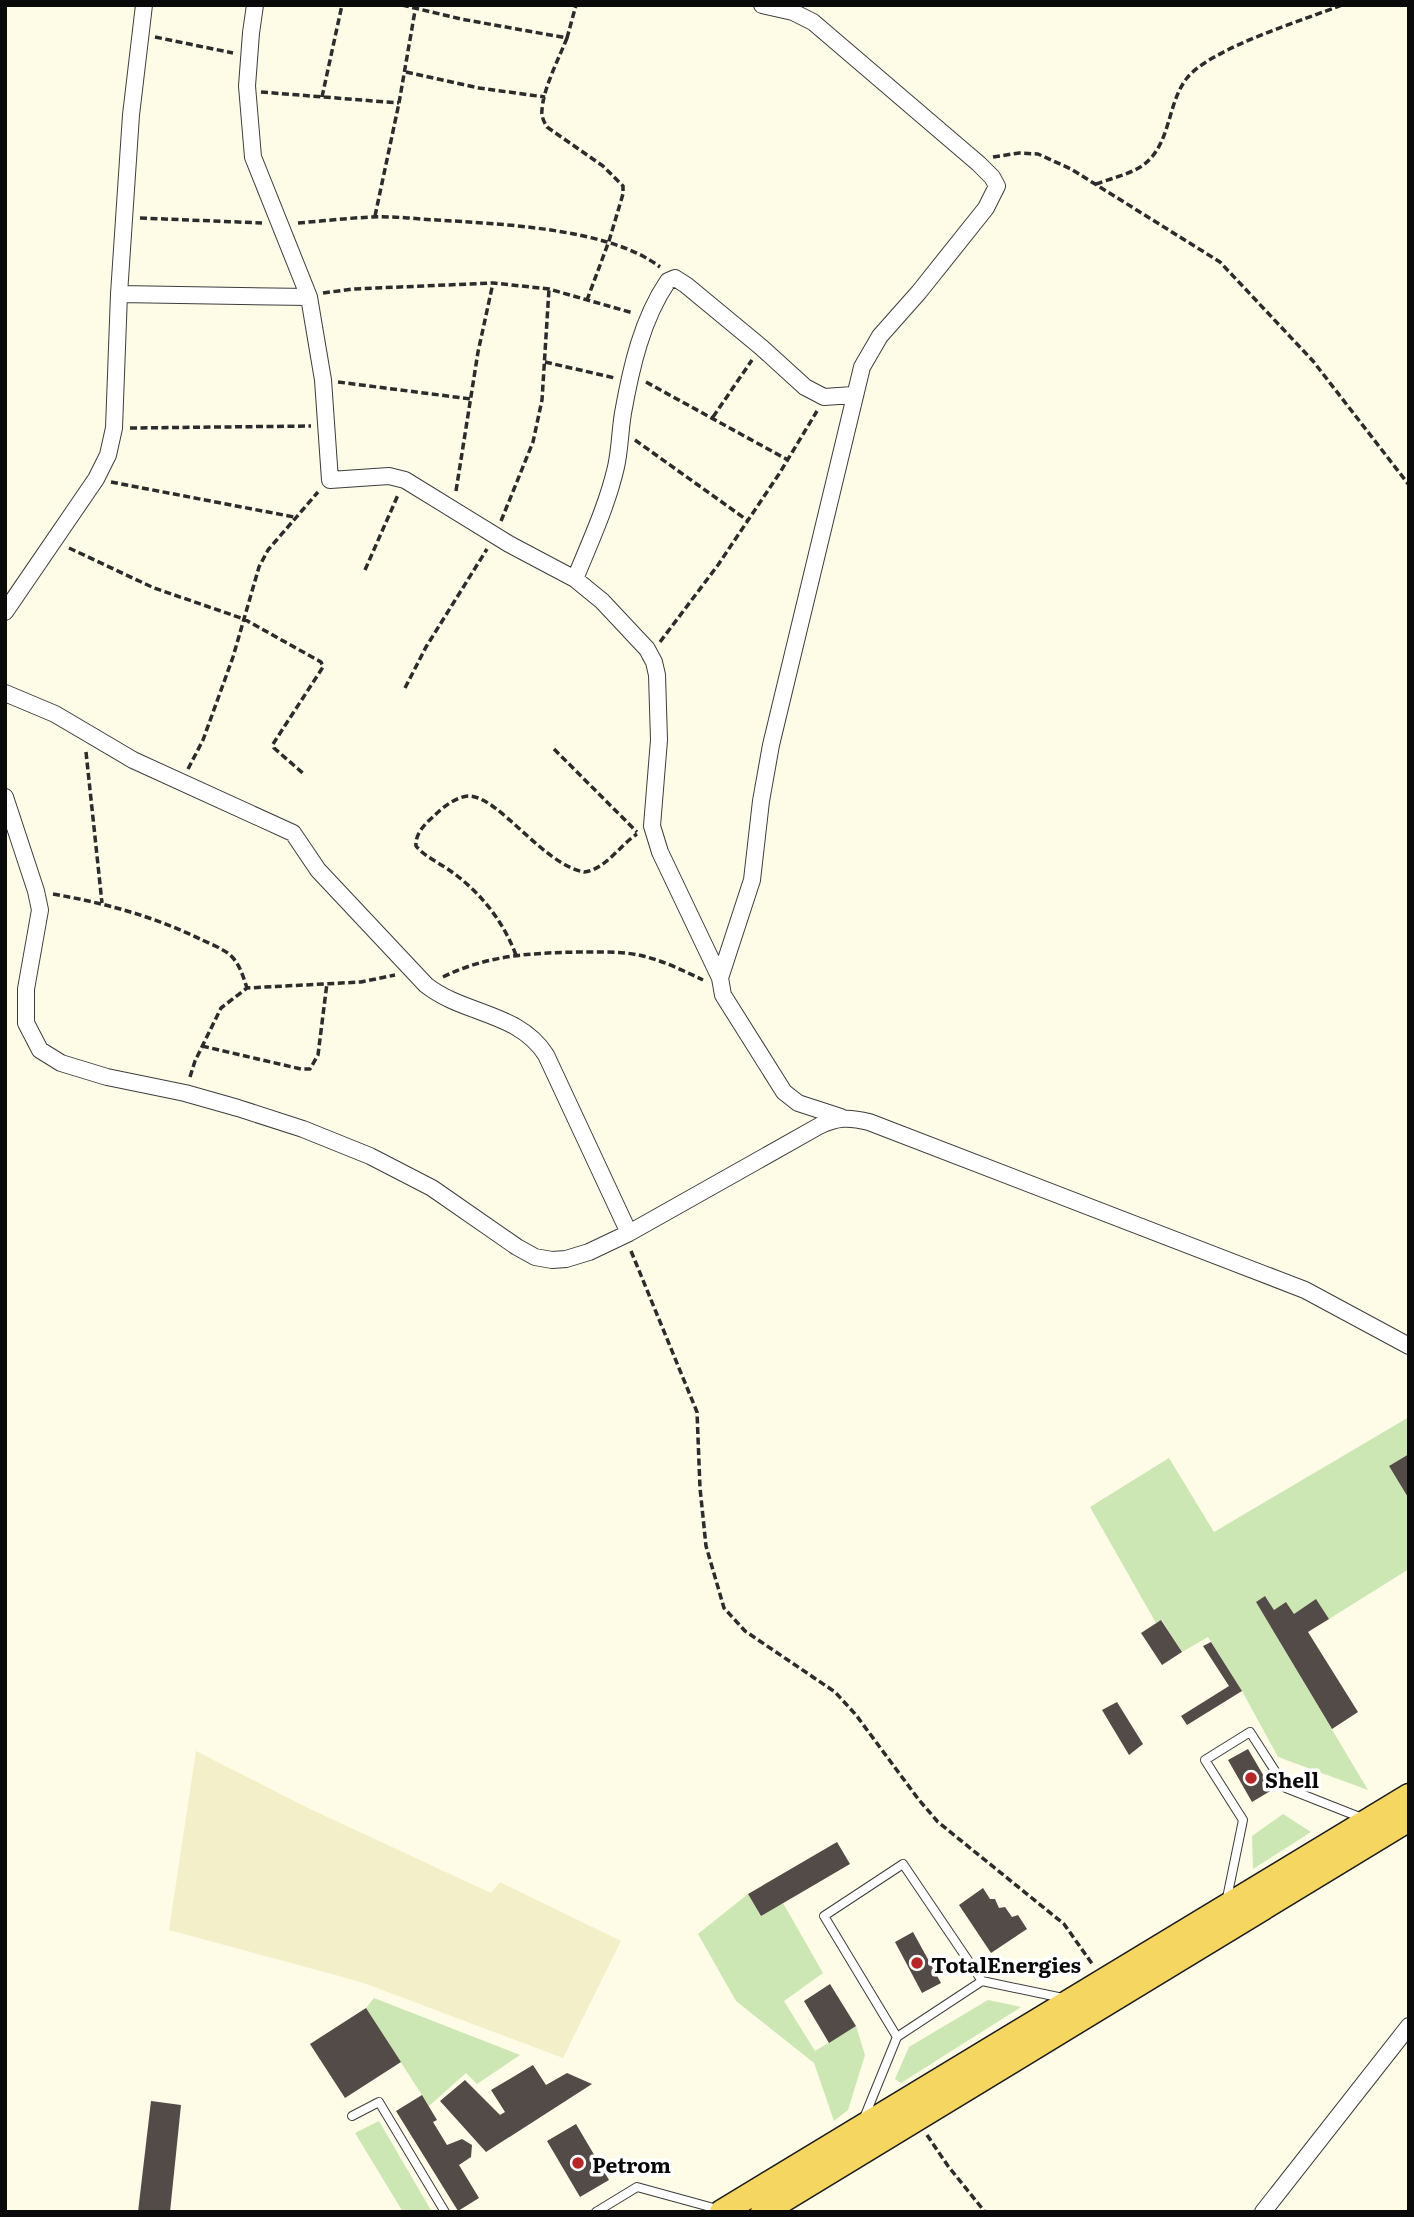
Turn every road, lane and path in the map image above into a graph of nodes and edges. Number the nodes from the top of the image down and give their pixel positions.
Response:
1 (144, 5) edge
2 (256, 5) edge
3 (342, 5) edge
4 (402, 5) edge
5 (576, 5) edge
6 (762, 5) edge
7 (1342, 5) edge
8 (415, 8) edge
9 (141, 34) junction
10 (567, 38) junction
11 (249, 56) junction
12 (405, 72) junction
13 (247, 90) junction
14 (322, 97) junction
15 (545, 97) junction
16 (399, 103) junction
17 (979, 164) junction
18 (1096, 184) junction
19 (124, 217) junction
20 (374, 217) junction
21 (281, 224) junction
22 (609, 242) junction
23 (673, 278) junction
24 (493, 283) junction
25 (549, 289) junction
26 (119, 294) junction
27 (309, 297) junction
28 (587, 300) junction
29 (649, 318) junction
30 (761, 347) junction
31 (545, 362) junction
32 (630, 378) junction
33 (323, 380) junction
34 (853, 395) junction
35 (824, 397) junction
36 (471, 399) junction
37 (713, 417) junction
38 (327, 426) junction
39 (114, 428) junction
40 (621, 431) junction
41 (788, 460) junction
42 (96, 478) junction
43 (330, 480) junction
44 (405, 480) junction
45 (1409, 485) edge
46 (455, 510) junction
47 (294, 517) junction
48 (747, 520) junction
49 (496, 535) junction
50 (54, 541) junction
51 (365, 570) dead end
52 (575, 579) junction
53 (5, 612) edge
54 (244, 620) junction
55 (651, 655) junction
56 (405, 688) dead end
57 (5, 693) edge
58 (84, 732) junction
59 (554, 749) dead end
60 (305, 775) dead end
61 (182, 782) junction
62 (5, 797) edge
63 (646, 832) junction
64 (36, 891) junction
65 (102, 903) junction
66 (516, 955) junction
67 (414, 972) junction
68 (327, 983) junction
69 (721, 983) junction
70 (426, 985) junction
71 (247, 988) junction
72 (202, 1046) junction
73 (185, 1093) junction
74 (841, 1117) junction
75 (627, 1234) junction
76 (1409, 1346) edge
77 (1409, 1796) edge
78 (1409, 1819) edge
79 (1368, 1821) junction
80 (1226, 1907) junction
81 (982, 1981) junction
82 (1102, 1982) junction
83 (1073, 2000) junction
84 (1409, 2026) edge
85 (897, 2037) junction
86 (352, 2116) dead end
87 (916, 2118) junction
88 (860, 2127) junction
89 (723, 2211) edge
90 (445, 2212) edge
91 (596, 2212) edge
92 (763, 2212) edge
93 (985, 2212) edge
94 (1263, 2212) edge

1 - 9 street
2 - 11 street
3 - 14 path
4 - 8 path
5 - 10 path
6 - 17 street
7 - 18 path
8 - 10 path
8 - 12 path
9 - 11 path
9 - 19 street
10 - 15 path
11 - 13 street
12 - 15 path
12 - 16 path
13 - 14 path
13 - 21 street
14 - 16 path
15 - 22 path
16 - 20 path
17 - 18 path
17 - 34 street
18 - 45 path
19 - 21 path
19 - 26 street
20 - 21 path
20 - 22 path
21 - 27 street
22 - 23 path
22 - 28 path
23 - 29 street
23 - 30 street
24 - 25 path
24 - 27 path
24 - 36 path
25 - 28 path
25 - 31 path
26 - 27 street
26 - 39 street
27 - 33 street
28 - 29 path
29 - 32 street
30 - 35 street
30 - 37 path
31 - 32 path
31 - 49 path
32 - 37 path
32 - 40 street
33 - 36 path
33 - 38 street
34 - 35 street
34 - 69 street
35 - 41 path
36 - 46 path
37 - 41 path
38 - 39 path
38 - 43 street
39 - 42 street
40 - 48 path
40 - 52 street
41 - 48 path
42 - 47 path
42 - 50 street
43 - 44 street
43 - 47 path
44 - 46 street
44 - 51 path
46 - 49 street
47 - 54 path
48 - 55 path
49 - 52 street
49 - 56 path
50 - 53 street
50 - 54 path
52 - 55 street
54 - 60 path
54 - 61 path
55 - 63 street
57 - 58 street
58 - 61 street
58 - 65 path
59 - 63 path
61 - 67 street
62 - 64 street
63 - 66 path
63 - 69 street
64 - 65 path
64 - 73 street
65 - 71 path
66 - 69 path
66 - 70 path
67 - 68 path
67 - 70 street
68 - 71 path
68 - 72 path
69 - 74 street
70 - 75 street
71 - 72 path
72 - 73 path
73 - 75 street
74 - 75 street
74 - 76 street
75 - 82 path
77 - 79 main road
78 - 87 main road
79 - 80 main road
79 - 80 lane
80 - 82 main road
81 - 83 lane
81 - 85 lane
81 - 85 lane
82 - 83 main road
83 - 88 main road
84 - 94 street
85 - 88 lane
86 - 90 lane
87 - 92 main road
87 - 93 path
88 - 89 main road
89 - 91 lane

